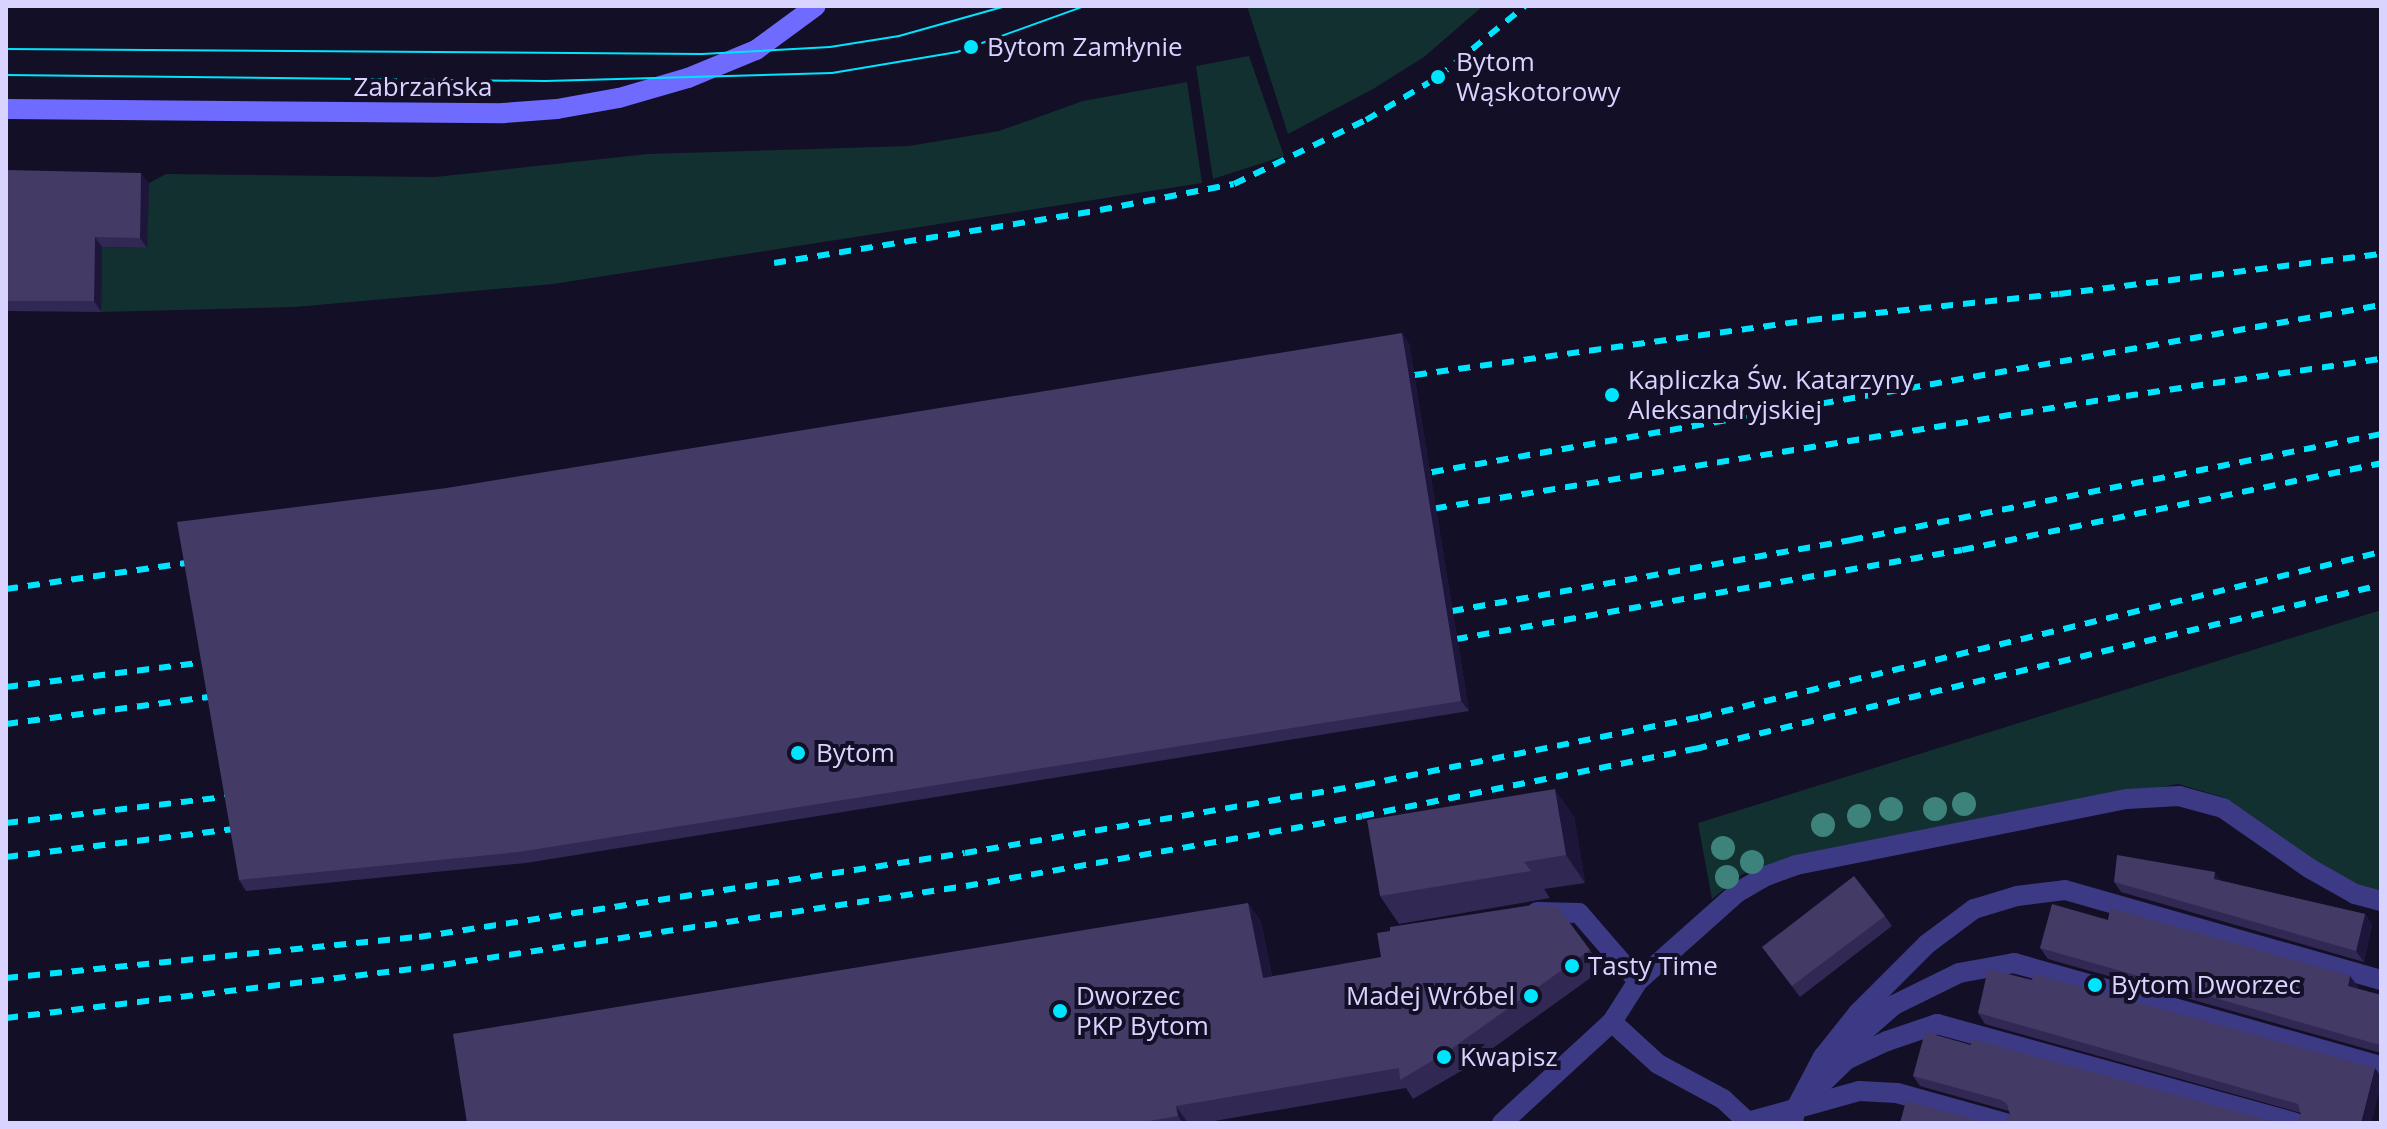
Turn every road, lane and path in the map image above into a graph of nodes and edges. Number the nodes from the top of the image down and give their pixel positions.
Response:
1 (816, 6) edge
2 (6, 109) edge
3 (2381, 901) edge
4 (1515, 916) edge
5 (2381, 980) edge
6 (1638, 981) junction
7 (1612, 1022) junction
8 (2381, 1066) edge
9 (1794, 1116) edge
10 (1746, 1122) edge
11 (1502, 1123) edge
12 (2005, 1123) edge
13 (2296, 1123) edge

1 - 2 main road, Zabrzańska
3 - 6 lane
4 - 6 lane
5 - 9 lane
6 - 7 lane
7 - 10 lane
7 - 11 lane
8 - 9 lane
9 - 10 lane
9 - 12 lane
9 - 13 lane

